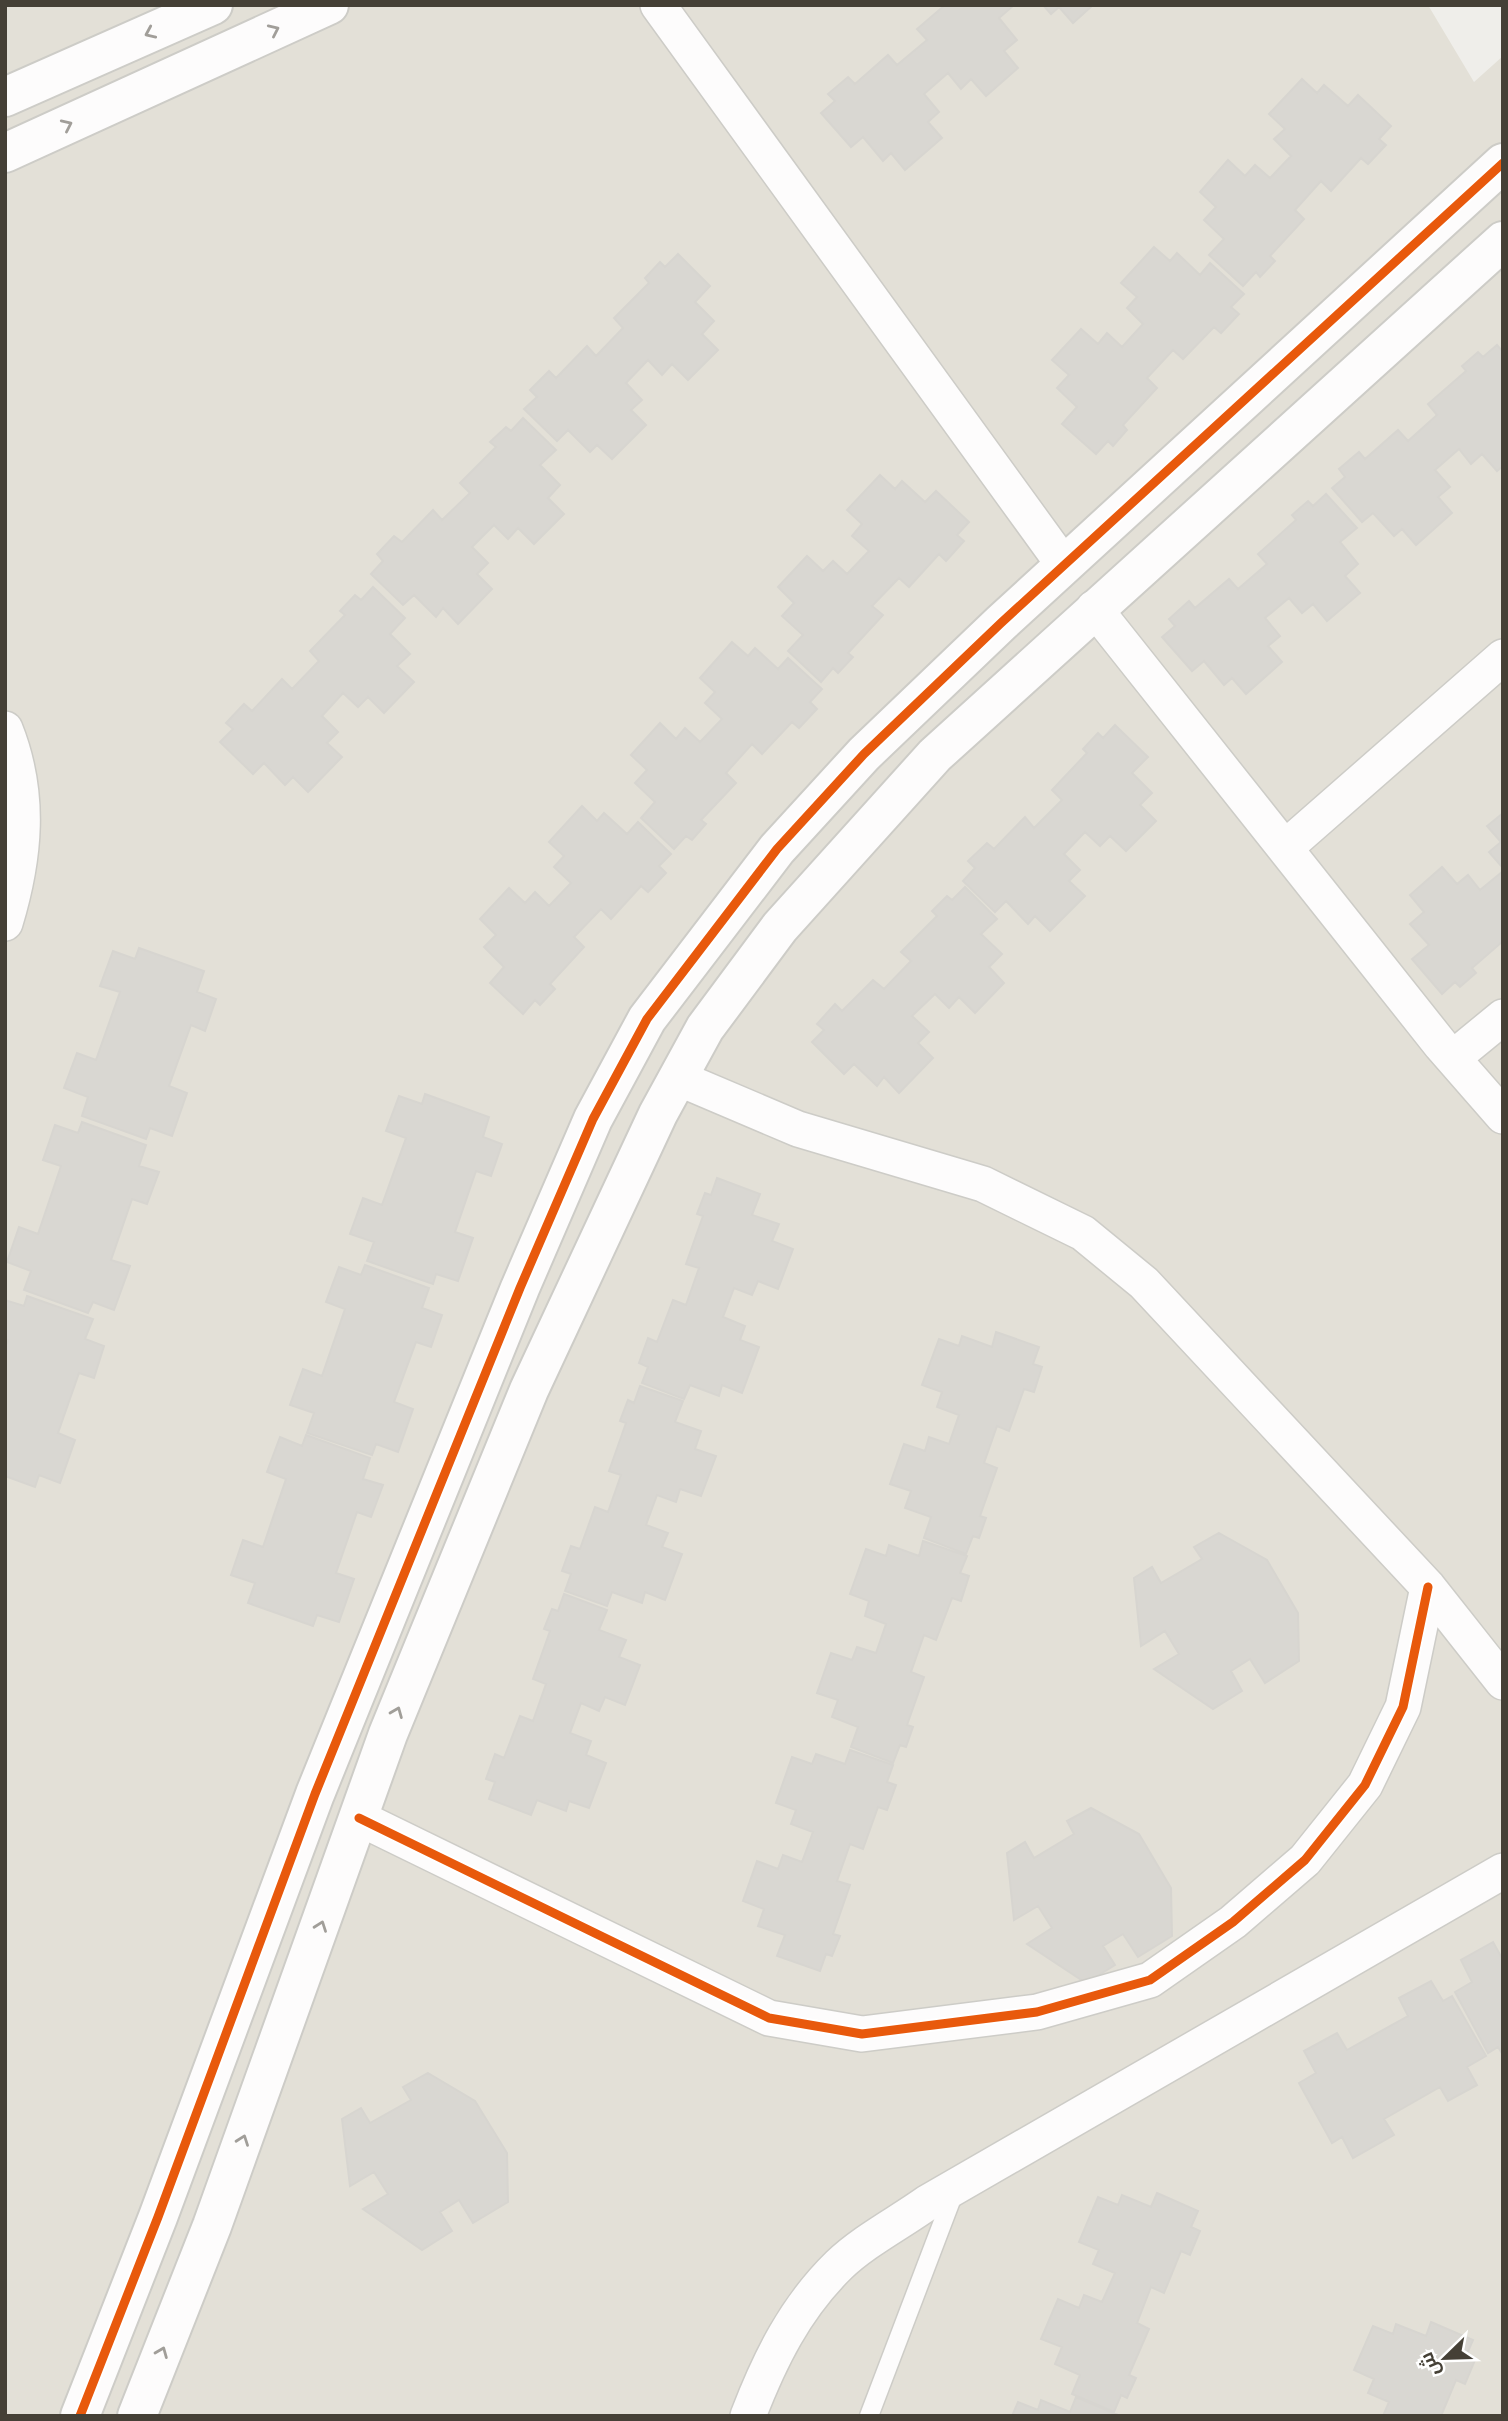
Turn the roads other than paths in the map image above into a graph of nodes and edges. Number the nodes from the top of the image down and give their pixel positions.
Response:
1 (213, 5) edge
2 (329, 5) edge
3 (658, 5) edge
4 (5, 97) edge
5 (5, 153) edge
6 (1503, 163) edge
7 (1503, 241) edge
8 (1064, 565) junction
9 (1094, 608) junction
10 (1503, 657) edge
11 (5, 729) edge
12 (1285, 848) junction
13 (5, 923) edge
14 (1503, 1017) edge
15 (1453, 1058) junction
16 (678, 1078) junction
17 (1503, 1116) edge
18 (1428, 1587) junction
19 (1503, 1682) edge
20 (359, 1818) junction
21 (1503, 1871) edge
22 (957, 2186) junction
23 (80, 2416) edge
24 (136, 2416) edge
25 (748, 2416) edge
26 (869, 2416) edge

1 -> 4 street
5 -> 2 street
3 - 8 street
6 - 8 street
7 - 9 street
8 - 23 street
9 - 12 street
9 - 16 street
10 - 12 street
11 - 13 street
12 - 15 street
14 - 15 street
15 - 17 street
16 - 18 street
20 -> 16 street
18 - 19 street
18 - 20 street
24 -> 20 street
21 - 22 street
22 - 25 street
22 - 26 lane

